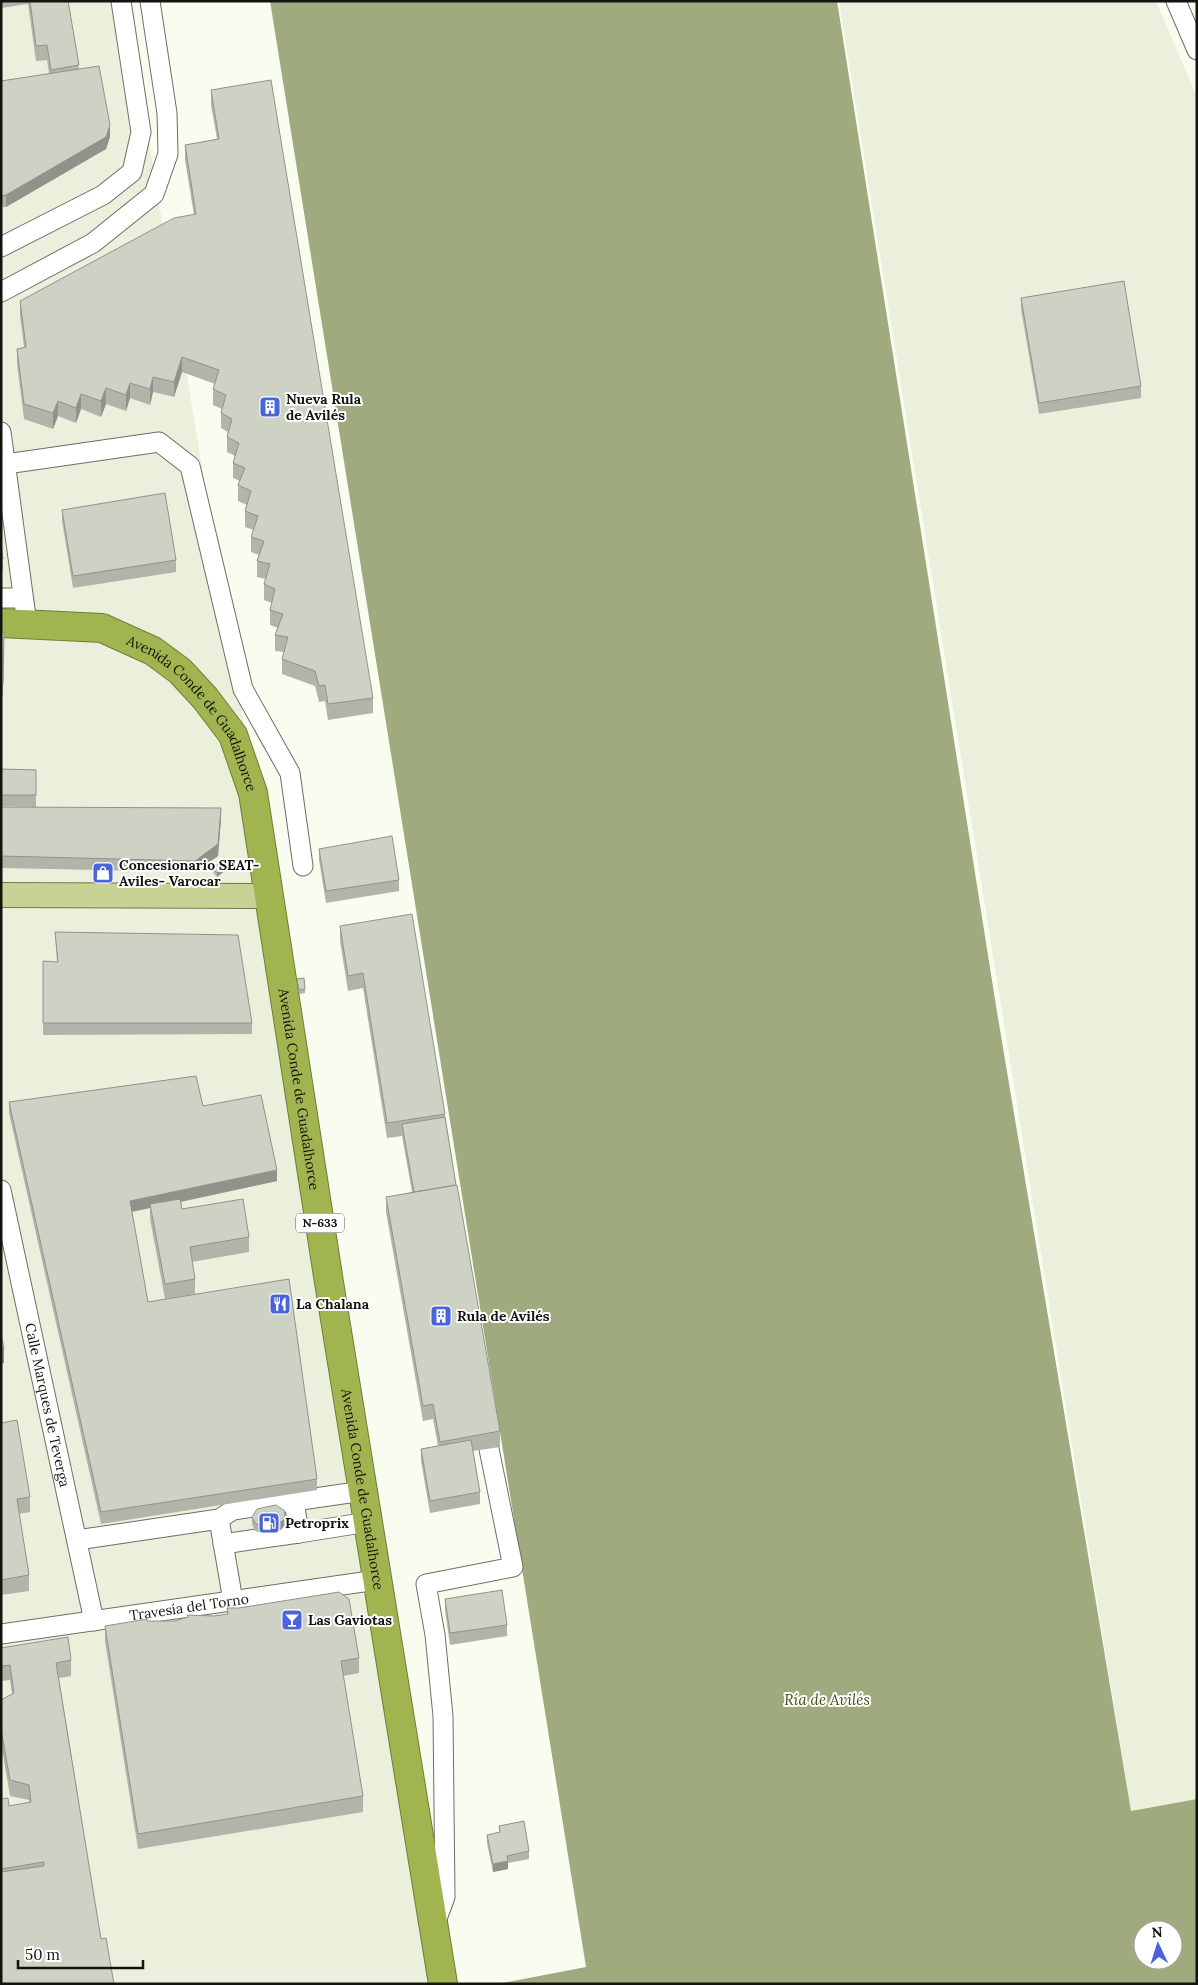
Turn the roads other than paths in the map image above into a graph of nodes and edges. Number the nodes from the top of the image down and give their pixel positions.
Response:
1 (120, 1) edge
2 (150, 1) edge
3 (1176, 1) edge
4 (1197, 50) edge
5 (1, 248) edge
6 (1, 292) edge
7 (1, 432) edge
8 (6, 464) junction
9 (1, 598) edge
10 (17, 615) edge
11 (303, 866) dead end
12 (1, 895) edge
13 (270, 896) junction
14 (1, 1190) edge
15 (489, 1449) edge
16 (363, 1491) junction
17 (294, 1501) junction
18 (219, 1520) junction
19 (368, 1522) junction
20 (299, 1534) junction
21 (77, 1540) junction
22 (223, 1544) junction
23 (377, 1580) junction
24 (233, 1601) junction
25 (94, 1621) junction
26 (1, 1634) edge
27 (434, 1928) junction
28 (443, 1984) edge

1 - 5 street
2 - 6 street
3 - 4 street
7 - 8 street
8 - 10 street
8 - 11 street
9 - 10 street, Avenida Conde de Guadalhorce
10 - 13 highway, Avenida Conde de Guadalhorce / N-633
12 - 13 main road
13 - 16 highway, Avenida Conde de Guadalhorce / N-633
14 - 21 street, Calle Marques de Teverga
15 - 27 street
16 - 17 street
16 - 19 highway, Avenida Conde de Guadalhorce / N-633
17 - 18 street
17 - 20 street
18 - 21 street
18 - 22 street
19 - 20 street
19 - 23 highway, Avenida Conde de Guadalhorce / N-633
20 - 22 street
21 - 25 street, Calle Marques de Teverga
22 - 24 street
23 - 24 street, Travesía del Torno
23 - 27 highway, Avenida Conde de Guadalhorce / N-633
24 - 25 street, Travesía del Torno
25 - 26 street, Travesía del Torno
27 - 28 highway, Avenida Conde de Guadalhorce / N-633

